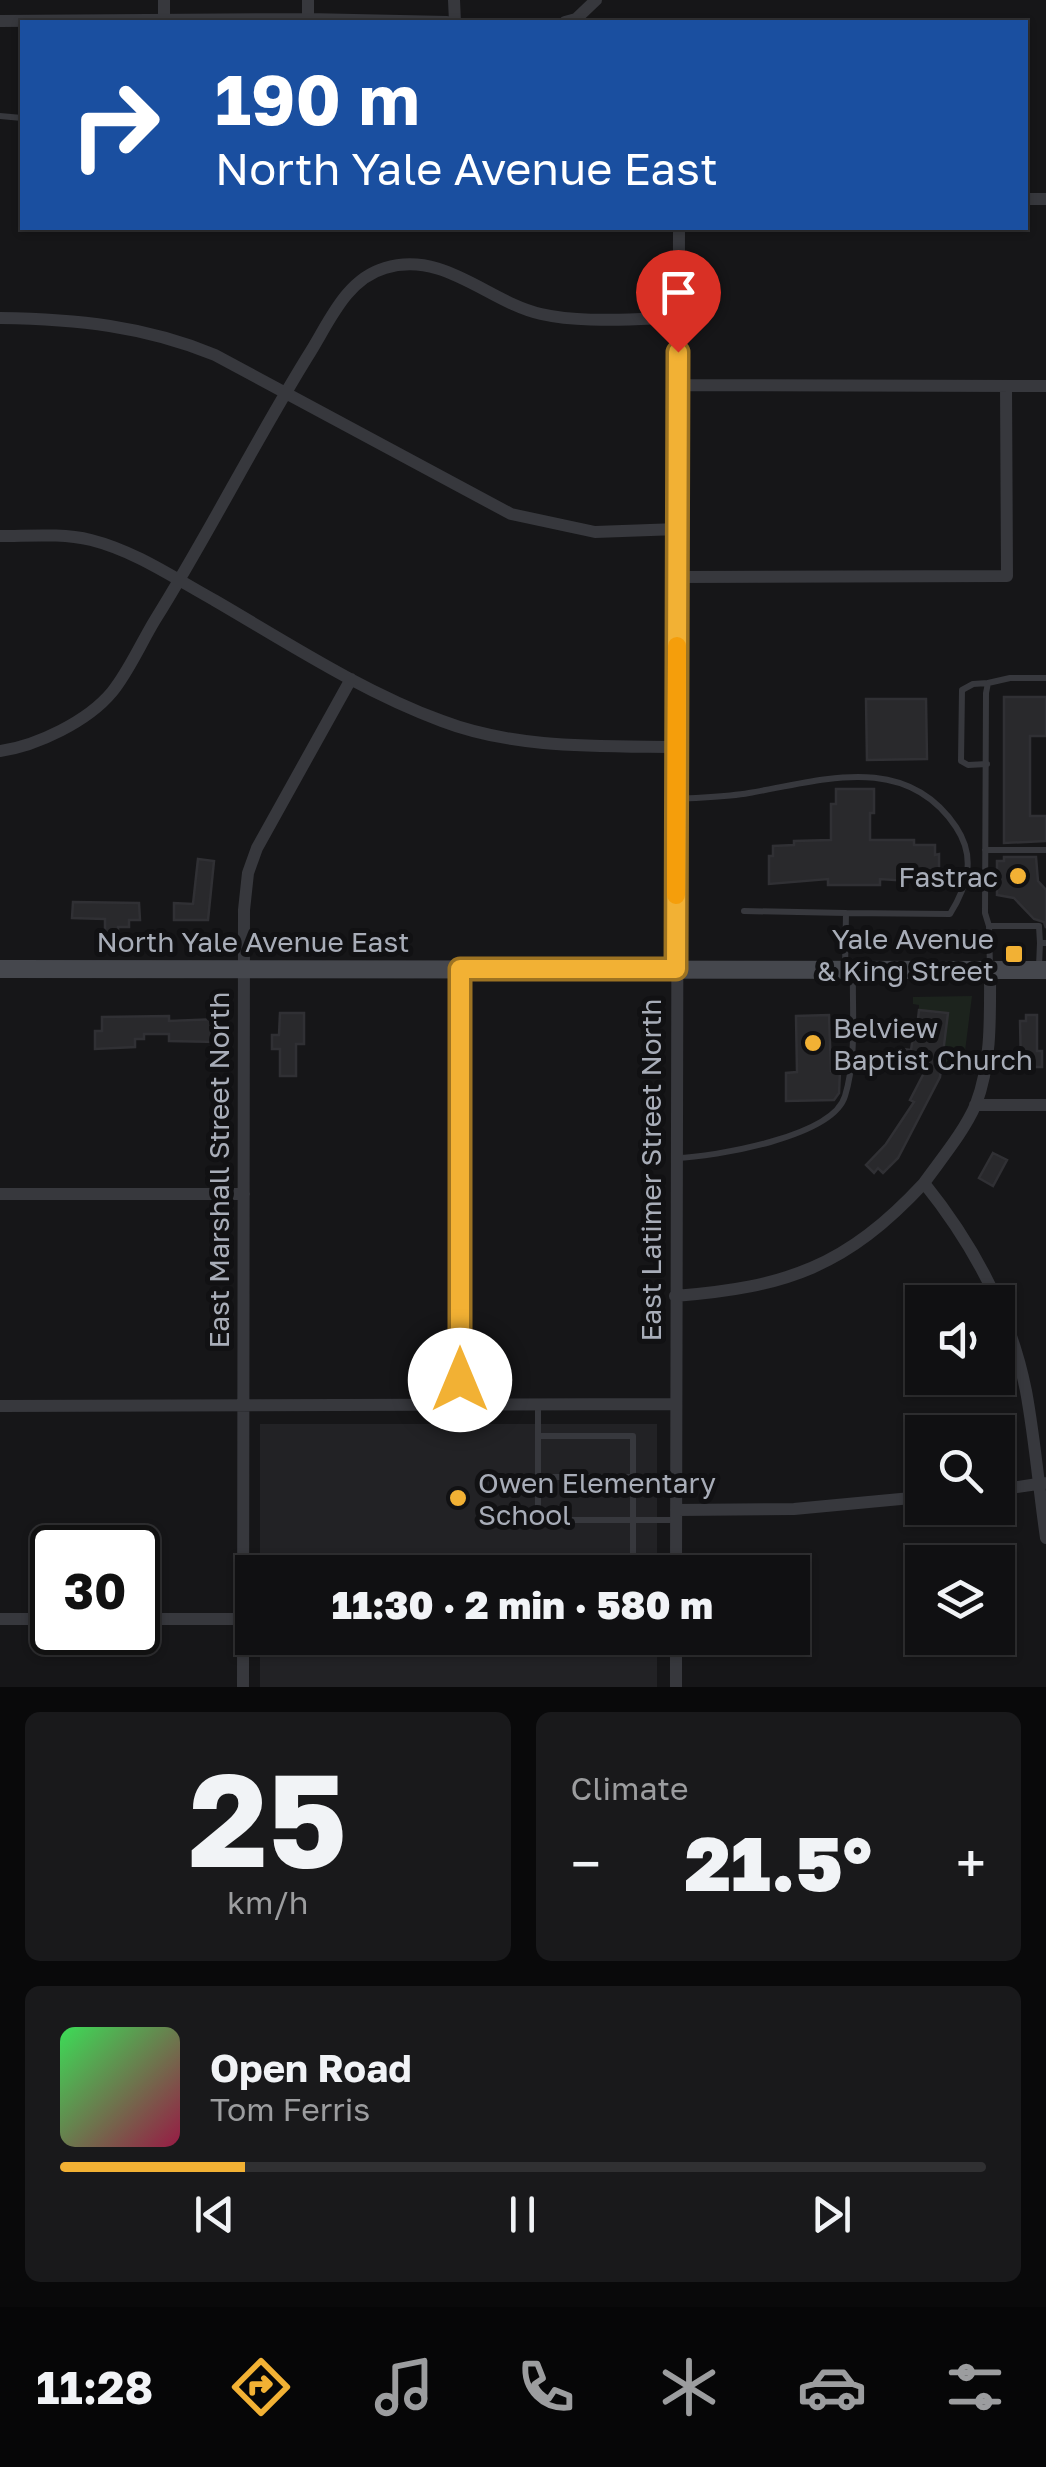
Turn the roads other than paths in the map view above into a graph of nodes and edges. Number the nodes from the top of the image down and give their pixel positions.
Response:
1 (308, 0) edge
2 (596, 0) edge
3 (308, 19) junction
4 (236, 20) edge
5 (354, 20) edge
6 (572, 20) edge
7 (678, 230) edge
8 (0, 318) edge
9 (678, 318) junction
10 (678, 385) junction
11 (1006, 386) junction
12 (1046, 386) edge
13 (285, 393) junction
14 (678, 529) junction
15 (0, 536) edge
16 (678, 577) junction
17 (180, 581) junction
18 (1046, 678) edge
19 (351, 680) junction
20 (988, 683) junction
21 (675, 747) junction
22 (0, 751) edge
23 (987, 764) junction
24 (675, 799) junction
25 (985, 850) junction
26 (1046, 850) edge
27 (744, 911) dead end
28 (846, 914) junction
29 (989, 926) junction
30 (1043, 943) edge
31 (243, 968) junction
32 (0, 969) edge
33 (460, 969) junction
34 (676, 969) junction
35 (849, 970) junction
36 (990, 970) junction
37 (1043, 970) edge
38 (1046, 1104) edge
39 (975, 1105) junction
40 (676, 1158) junction
41 (924, 1184) junction
42 (0, 1194) edge
43 (244, 1194) junction
44 (675, 1296) junction
45 (460, 1404) junction
46 (538, 1404) junction
47 (675, 1404) junction
48 (0, 1406) edge
49 (244, 1407) junction
50 (538, 1436) junction
51 (538, 1477) junction
52 (633, 1477) junction
53 (1042, 1483) edge
54 (1015, 1487) edge
55 (905, 1499) edge
56 (676, 1515) junction
57 (633, 1520) junction
58 (1046, 1538) edge
59 (243, 1555) edge
60 (633, 1555) edge
61 (676, 1555) edge
62 (0, 1619) edge
63 (30, 1619) edge
64 (160, 1619) edge
65 (235, 1619) edge
66 (242, 1655) edge
67 (676, 1655) edge
68 (242, 1687) edge
69 (676, 1687) edge

1 - 3 street
2 - 6 street
3 - 4 street
3 - 5 street
7 - 9 street, East Latimer Street North
8 - 13 street
9 - 10 street, East Latimer Street North
9 - 13 street
10 - 11 street
10 - 14 street, East Latimer Street North
11 - 12 street
11 - 16 street
13 - 14 street
13 - 17 street
14 - 16 street, East Latimer Street North
15 - 17 street
16 - 21 street, East Latimer Street North
17 - 19 street
17 - 22 street
18 - 20 lane
19 - 21 street
19 - 31 street, East Marshall Street North
20 - 23 lane
20 - 23 lane
21 - 24 street, East Latimer Street North
23 - 25 lane
24 - 28 lane
24 - 34 street, East Latimer Street North
25 - 26 lane
25 - 29 lane
27 - 28 lane
28 - 35 lane
29 - 30 lane
29 - 36 lane
30 - 37 lane
31 - 32 main road, North Yale Avenue East
31 - 33 main road, North Yale Avenue East
31 - 43 street, East Marshall Street North
33 - 34 main road, North Yale Avenue East
33 - 45 street
34 - 35 main road, North Yale Avenue East
34 - 40 street, East Latimer Street North
35 - 36 main road, North Yale Avenue East
35 - 40 lane
36 - 37 main road, North Yale Avenue East
36 - 39 street
38 - 39 street
39 - 41 street
40 - 44 street, East Latimer Street North
41 - 44 street
41 - 53 street
42 - 43 street
43 - 49 street, East Marshall Street North
44 - 47 street, East Latimer Street North
45 - 46 street
45 - 49 street
46 - 47 street
46 - 50 lane
47 - 56 street, East Latimer Street North
48 - 49 street
49 - 59 street, East Marshall Street North
50 - 51 lane
50 - 52 lane
51 - 52 lane
51 - 57 lane
52 - 57 lane
53 - 54 street
53 - 58 street
55 - 56 street
56 - 57 lane
56 - 61 street, East Latimer Street North
57 - 60 lane
62 - 63 street
64 - 65 street
66 - 68 street, East Marshall Street North
67 - 69 street

